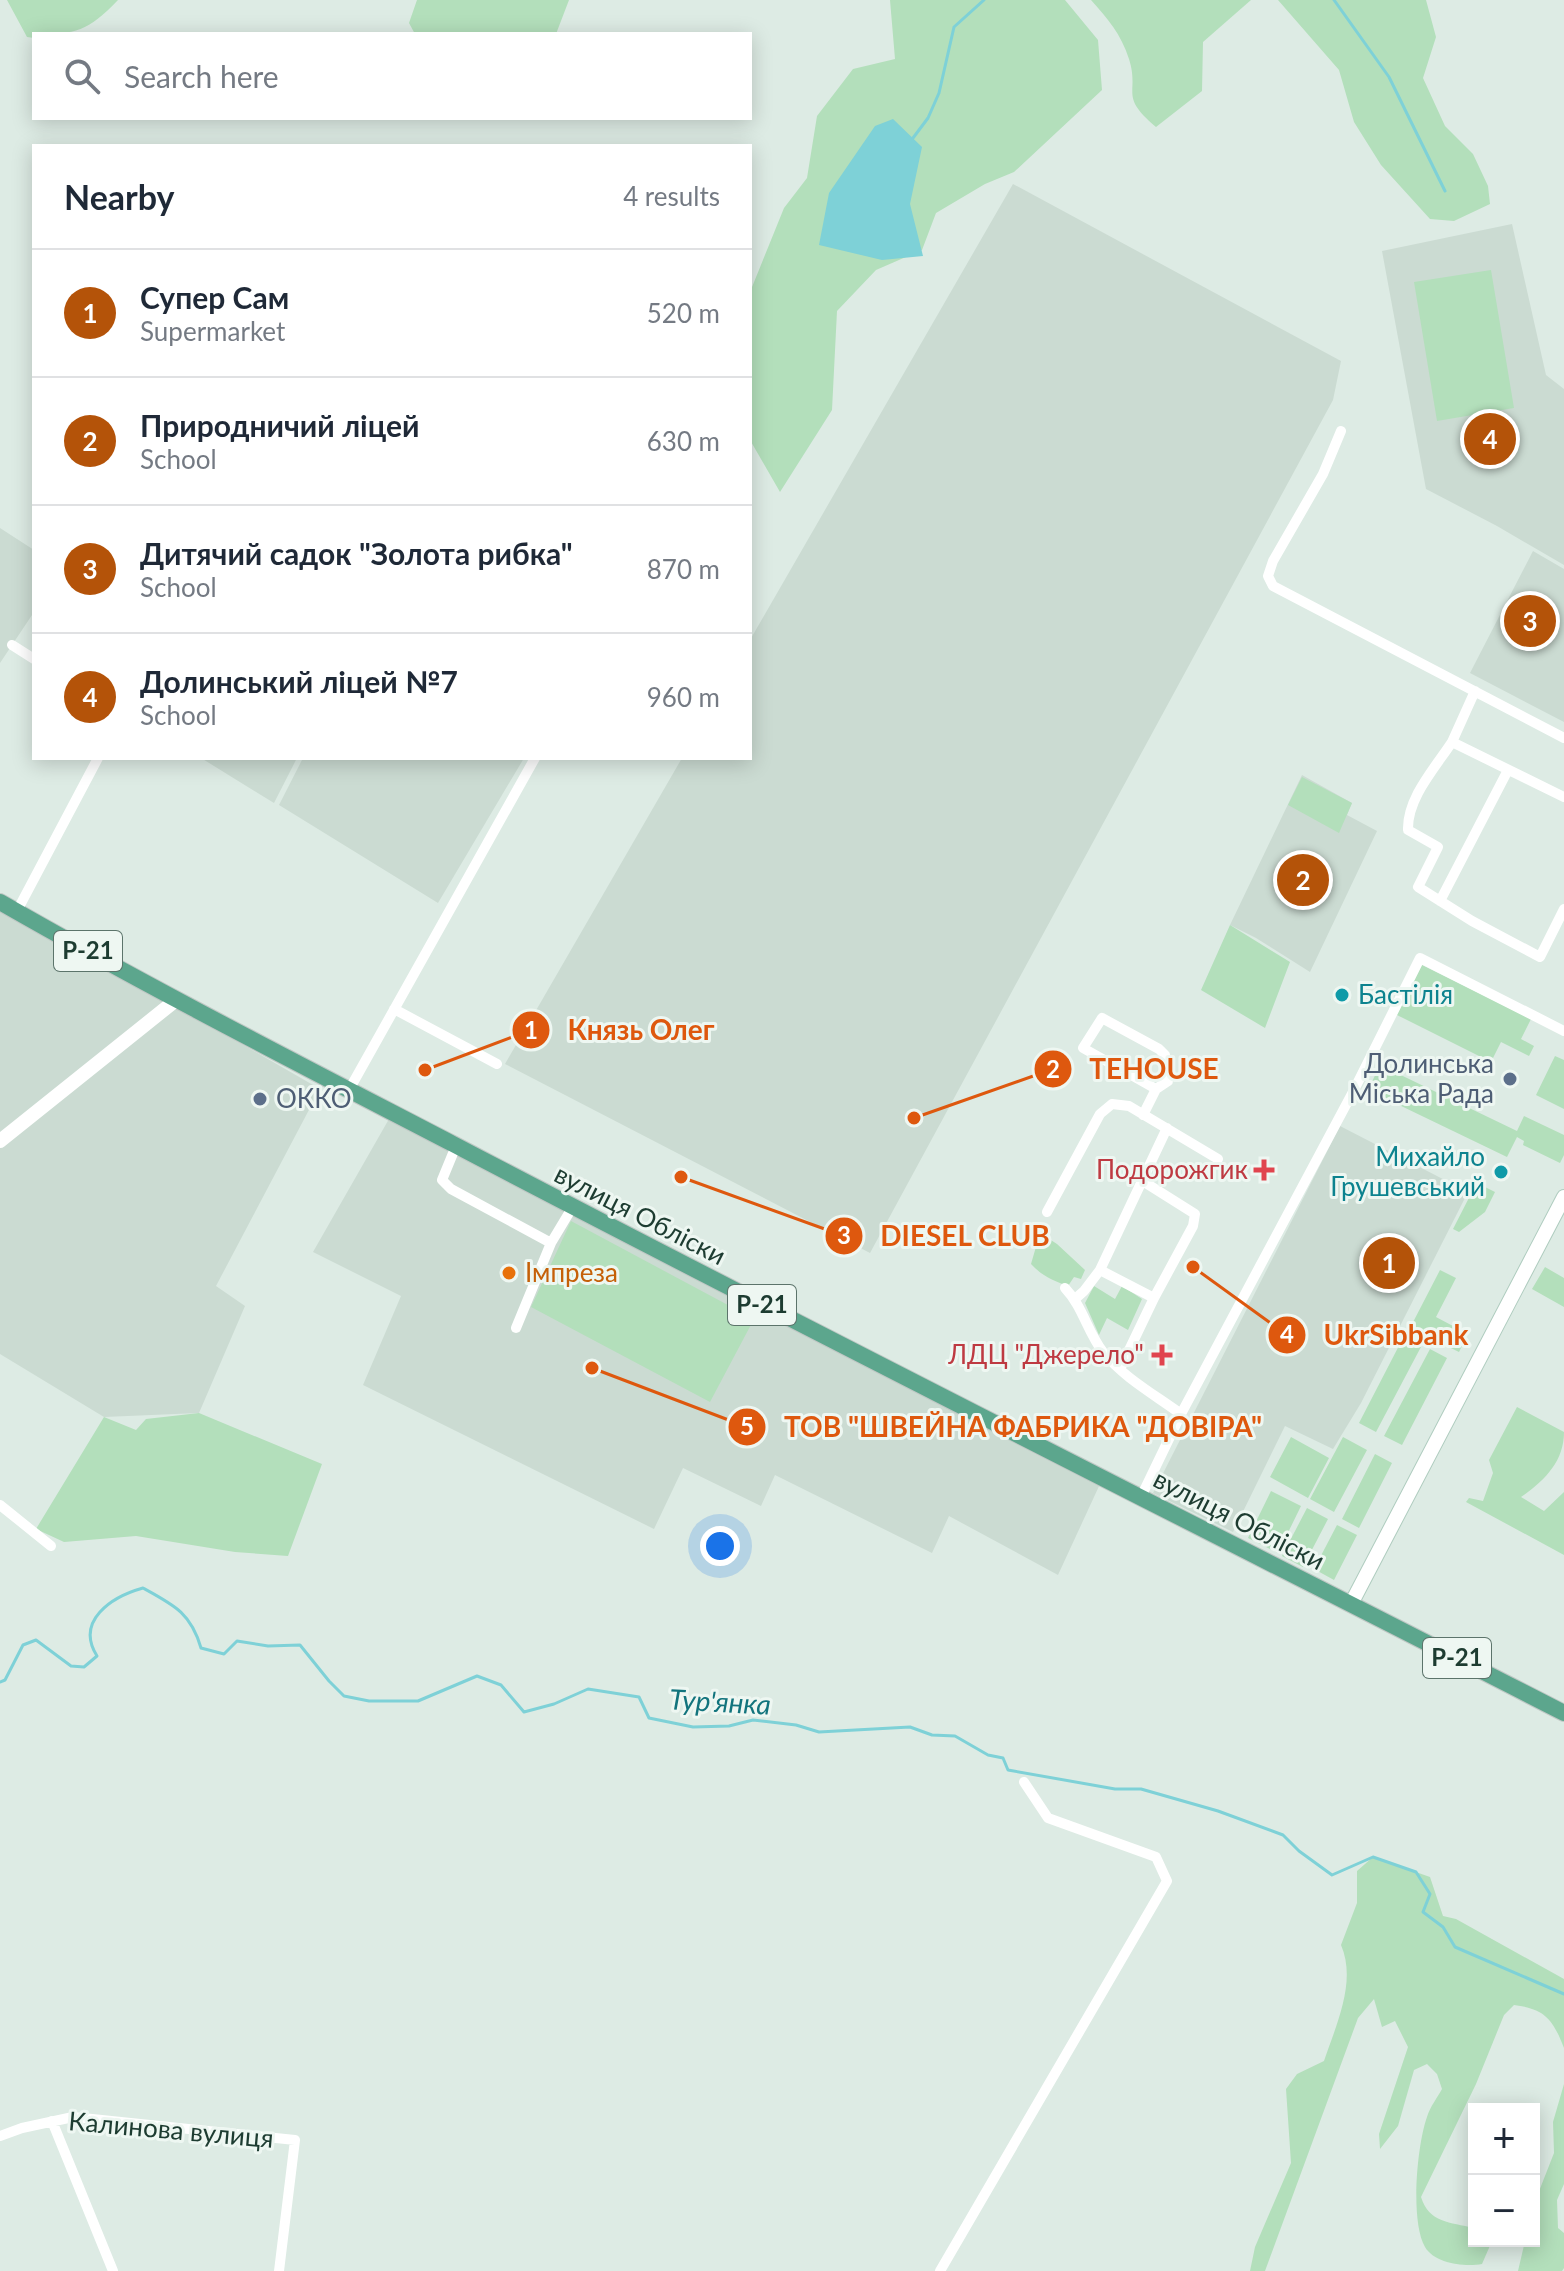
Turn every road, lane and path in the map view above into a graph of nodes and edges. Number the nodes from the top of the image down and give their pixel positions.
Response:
1 (1341, 431) dead end
2 (12, 645) dead end
3 (32, 658) edge
4 (1475, 691) junction
5 (1564, 738) edge
6 (1452, 742) junction
7 (97, 760) edge
8 (534, 760) edge
9 (1508, 770) junction
10 (1564, 797) edge
11 (1440, 901) junction
12 (0, 902) edge
13 (1564, 909) edge
14 (17, 911) junction
15 (176, 1000) junction
16 (394, 1009) junction
17 (1564, 1031) edge
18 (497, 1064) dead end
19 (1156, 1089) junction
20 (349, 1090) junction
21 (1143, 1115) junction
22 (1167, 1128) junction
23 (0, 1141) edge
24 (456, 1146) junction
25 (1218, 1159) dead end
26 (1141, 1180) junction
27 (1564, 1197) edge
28 (572, 1208) junction
29 (1047, 1212) dead end
30 (551, 1243) junction
31 (1100, 1270) junction
32 (1065, 1288) dead end
33 (1154, 1298) junction
34 (1075, 1299) junction
35 (516, 1328) dead end
36 (1120, 1369) junction
37 (1181, 1414) junction
38 (1141, 1497) junction
39 (0, 1505) edge
40 (51, 1546) dead end
41 (1351, 1604) junction
42 (1564, 1713) edge
43 (1024, 1782) dead end
44 (52, 2121) junction
45 (0, 2136) edge
46 (113, 2271) edge
47 (279, 2271) edge
48 (940, 2271) edge

1 - 4 street
2 - 3 street
4 - 5 street
4 - 6 street
6 - 9 street
6 - 11 street
7 - 14 street
8 - 16 street
9 - 10 street
9 - 11 street
11 - 13 street
12 - 14 main road, вулиця Обліски / Р-21
14 - 15 main road, вулиця Обліски / Р-21
15 - 20 main road, вулиця Обліски / Р-21
15 - 23 main road
16 - 18 street
16 - 20 street
17 - 37 street
19 - 19 street
19 - 21 street
20 - 24 main road, вулиця Обліски / Р-21
21 - 22 street
21 - 29 street
22 - 25 street
22 - 26 street
24 - 28 main road, вулиця Обліски / Р-21
24 - 30 street
26 - 31 street
26 - 33 street
27 - 41 main road
28 - 30 street
28 - 38 main road, вулиця Обліски / Р-21
30 - 35 street
31 - 33 street
31 - 34 street
32 - 34 street
33 - 36 street
34 - 36 street
36 - 37 street
37 - 38 street
38 - 41 main road, вулиця Обліски / Р-21
39 - 40 street
41 - 42 main road, вулиця Обліски / Р-21
43 - 48 street
44 - 45 street, Калинова вулиця
44 - 46 street
44 - 47 street, Калинова вулиця

